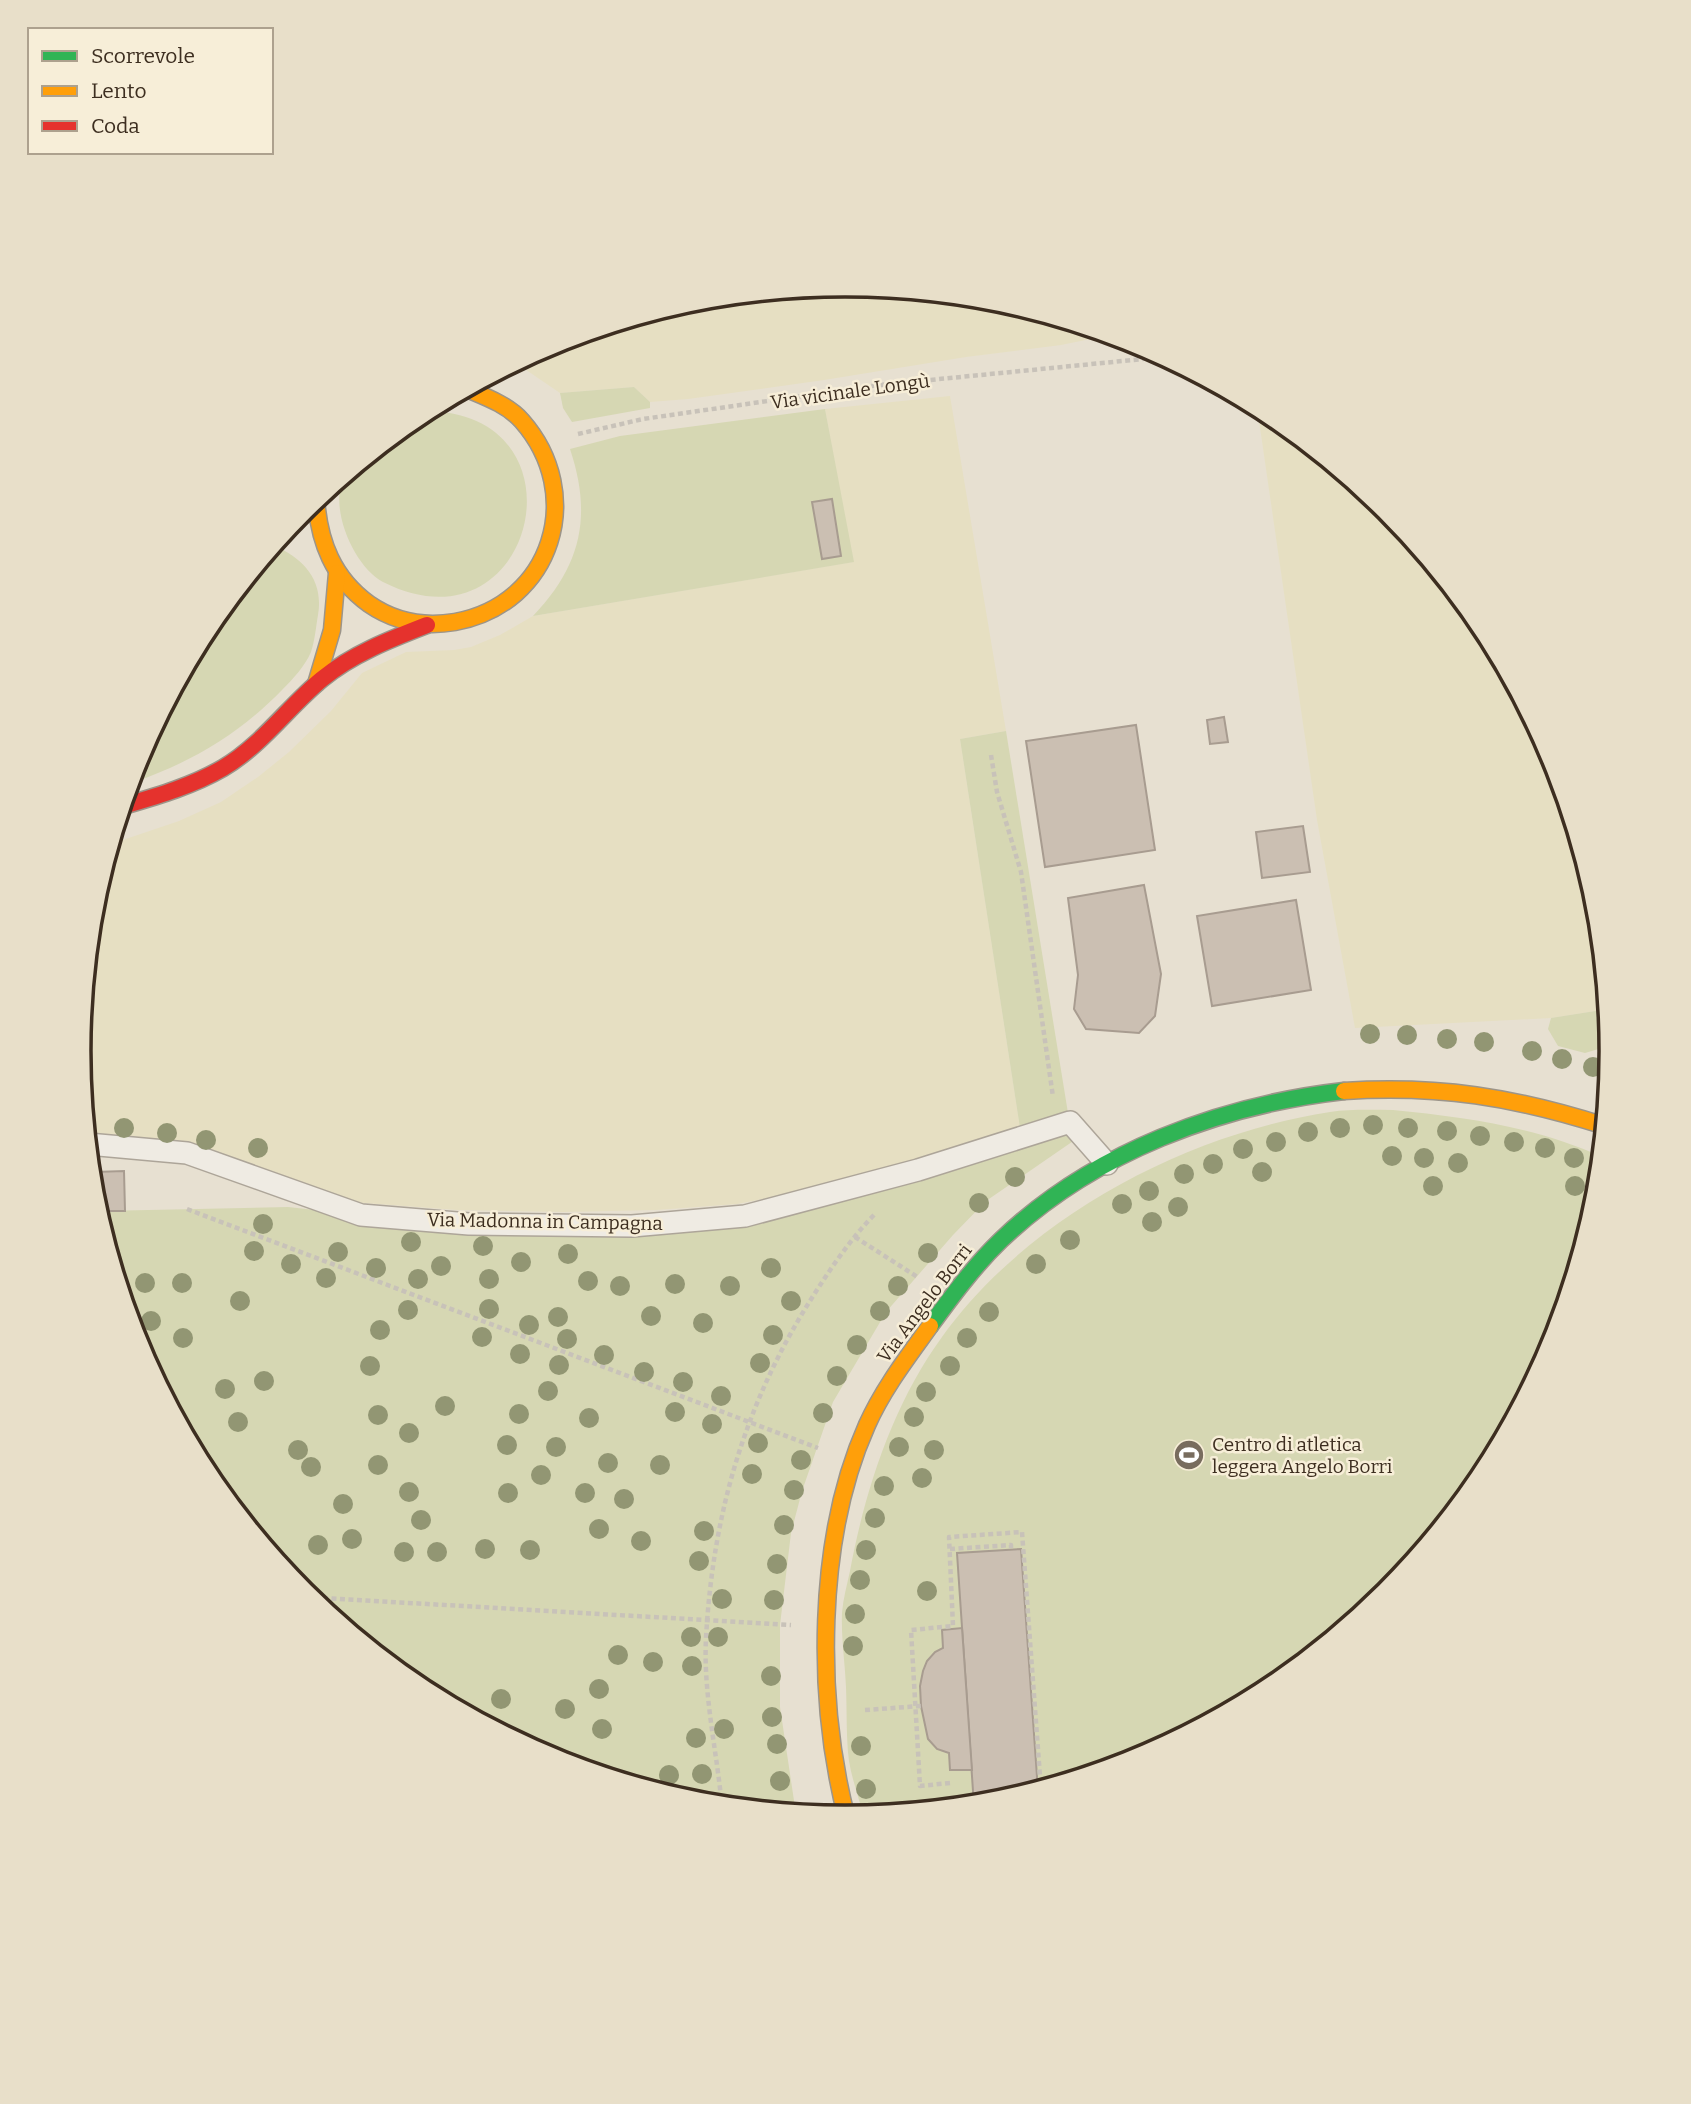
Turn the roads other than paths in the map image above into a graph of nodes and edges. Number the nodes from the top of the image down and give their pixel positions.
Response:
1 (478, 393) edge
2 (317, 514) edge
3 (337, 573) junction
4 (427, 625) junction
5 (316, 684) junction
6 (133, 803) edge
7 (1596, 1123) edge
8 (97, 1145) edge
9 (1107, 1164) junction
10 (844, 1806) edge

1 - 4 street
2 - 3 street
3 - 4 street
3 - 5 street
4 - 5 street
5 - 6 street
7 - 9 street, Via Angelo Borri
8 - 9 lane, Via Madonna in Campagna
9 - 10 street, Via Angelo Borri

